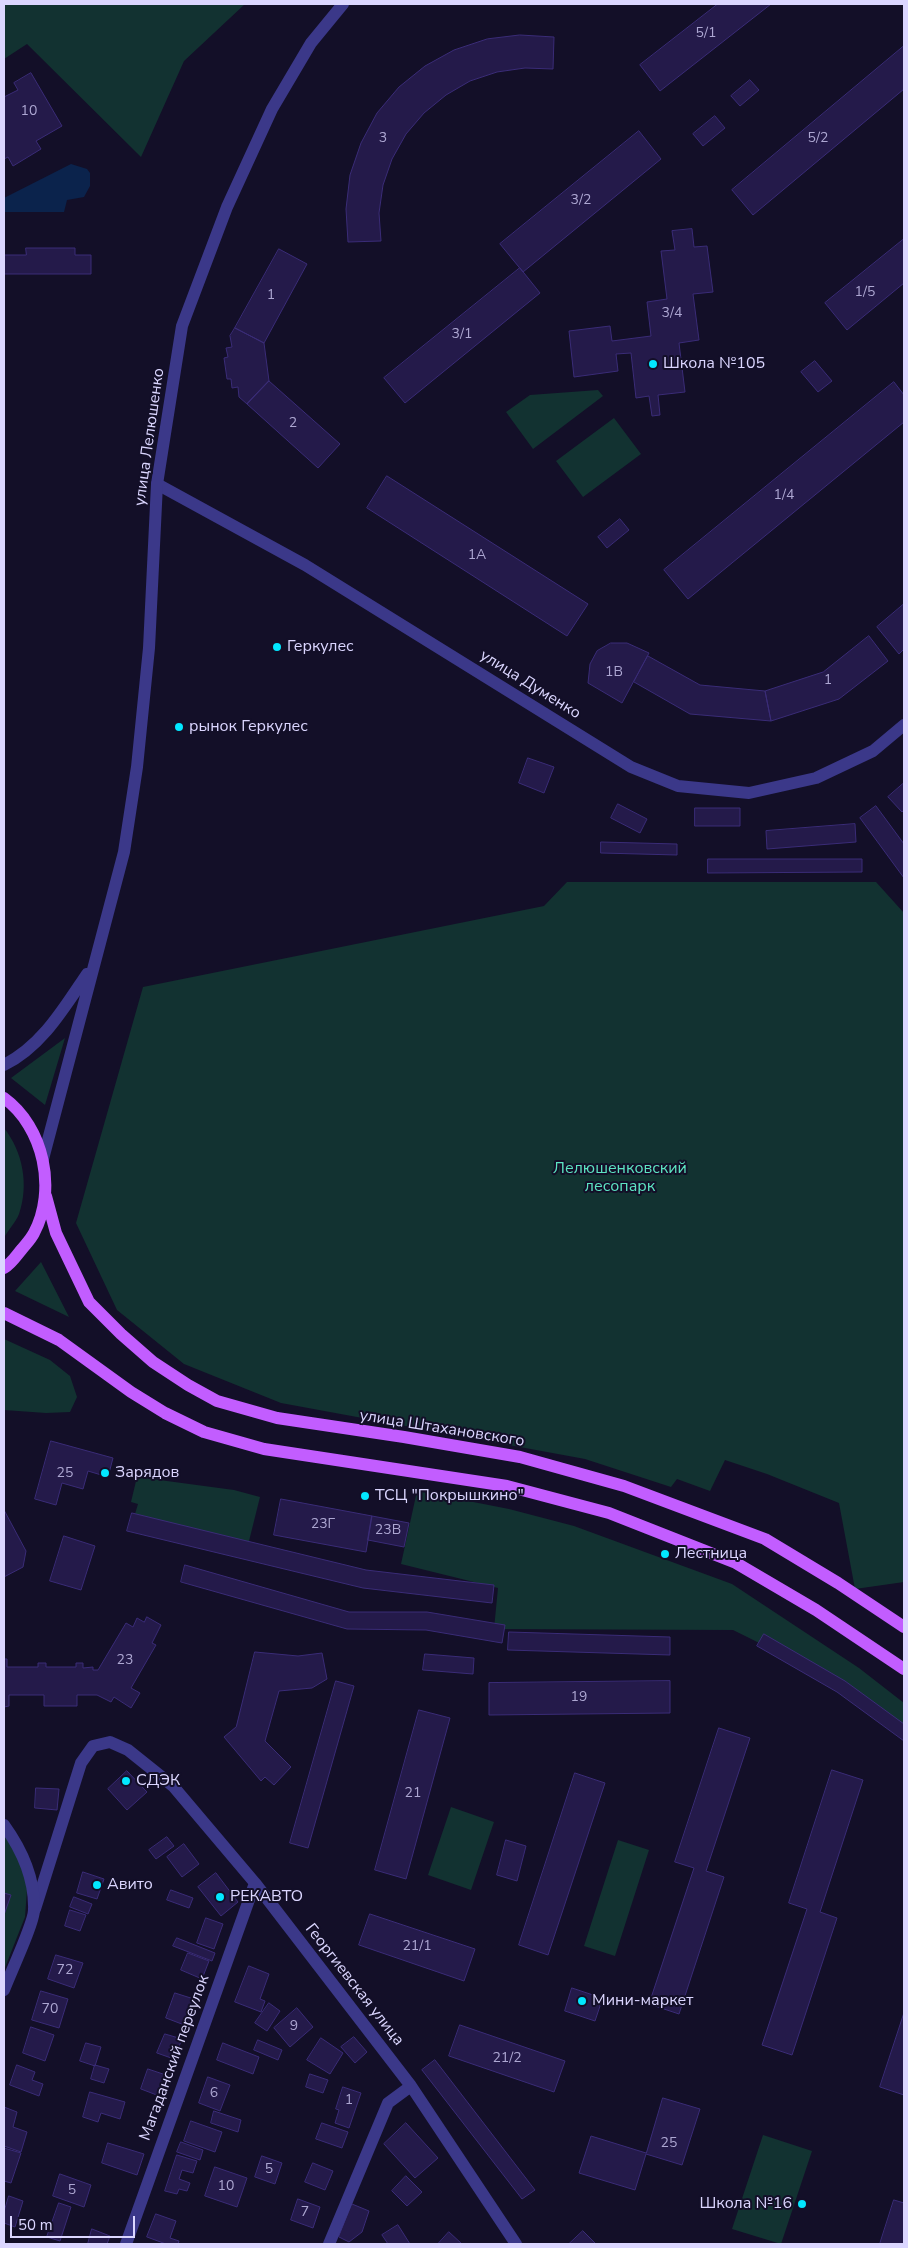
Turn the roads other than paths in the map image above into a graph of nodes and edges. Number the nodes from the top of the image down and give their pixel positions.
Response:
1 (343, 4) edge
2 (157, 484) junction
3 (904, 726) edge
4 (92, 968) junction
5 (4, 1065) edge
6 (4, 1098) edge
7 (43, 1159) junction
8 (46, 1196) junction
9 (4, 1268) edge
10 (4, 1313) edge
11 (904, 1627) edge
12 (904, 1669) edge
13 (4, 1825) edge
14 (254, 1883) junction
15 (34, 1912) junction
16 (4, 1990) edge
17 (411, 2086) junction
18 (126, 2244) edge
19 (329, 2244) edge
20 (516, 2244) edge

1 - 2 street, улица Лелюшенко
2 - 3 street, улица Думенко
2 - 4 street, улица Лелюшенко
4 - 5 street
4 - 7 street, улица Лелюшенко
6 - 7 main road
7 - 8 main road
8 - 9 main road
8 - 11 main road, улица Штахановского
10 - 12 main road
13 - 15 street
14 - 15 street, Георгиевская улица
14 - 17 street, Георгиевская улица
14 - 18 street, Магаданский переулок
15 - 16 street, Георгиевская улица
17 - 19 street
17 - 20 street, Георгиевская улица

